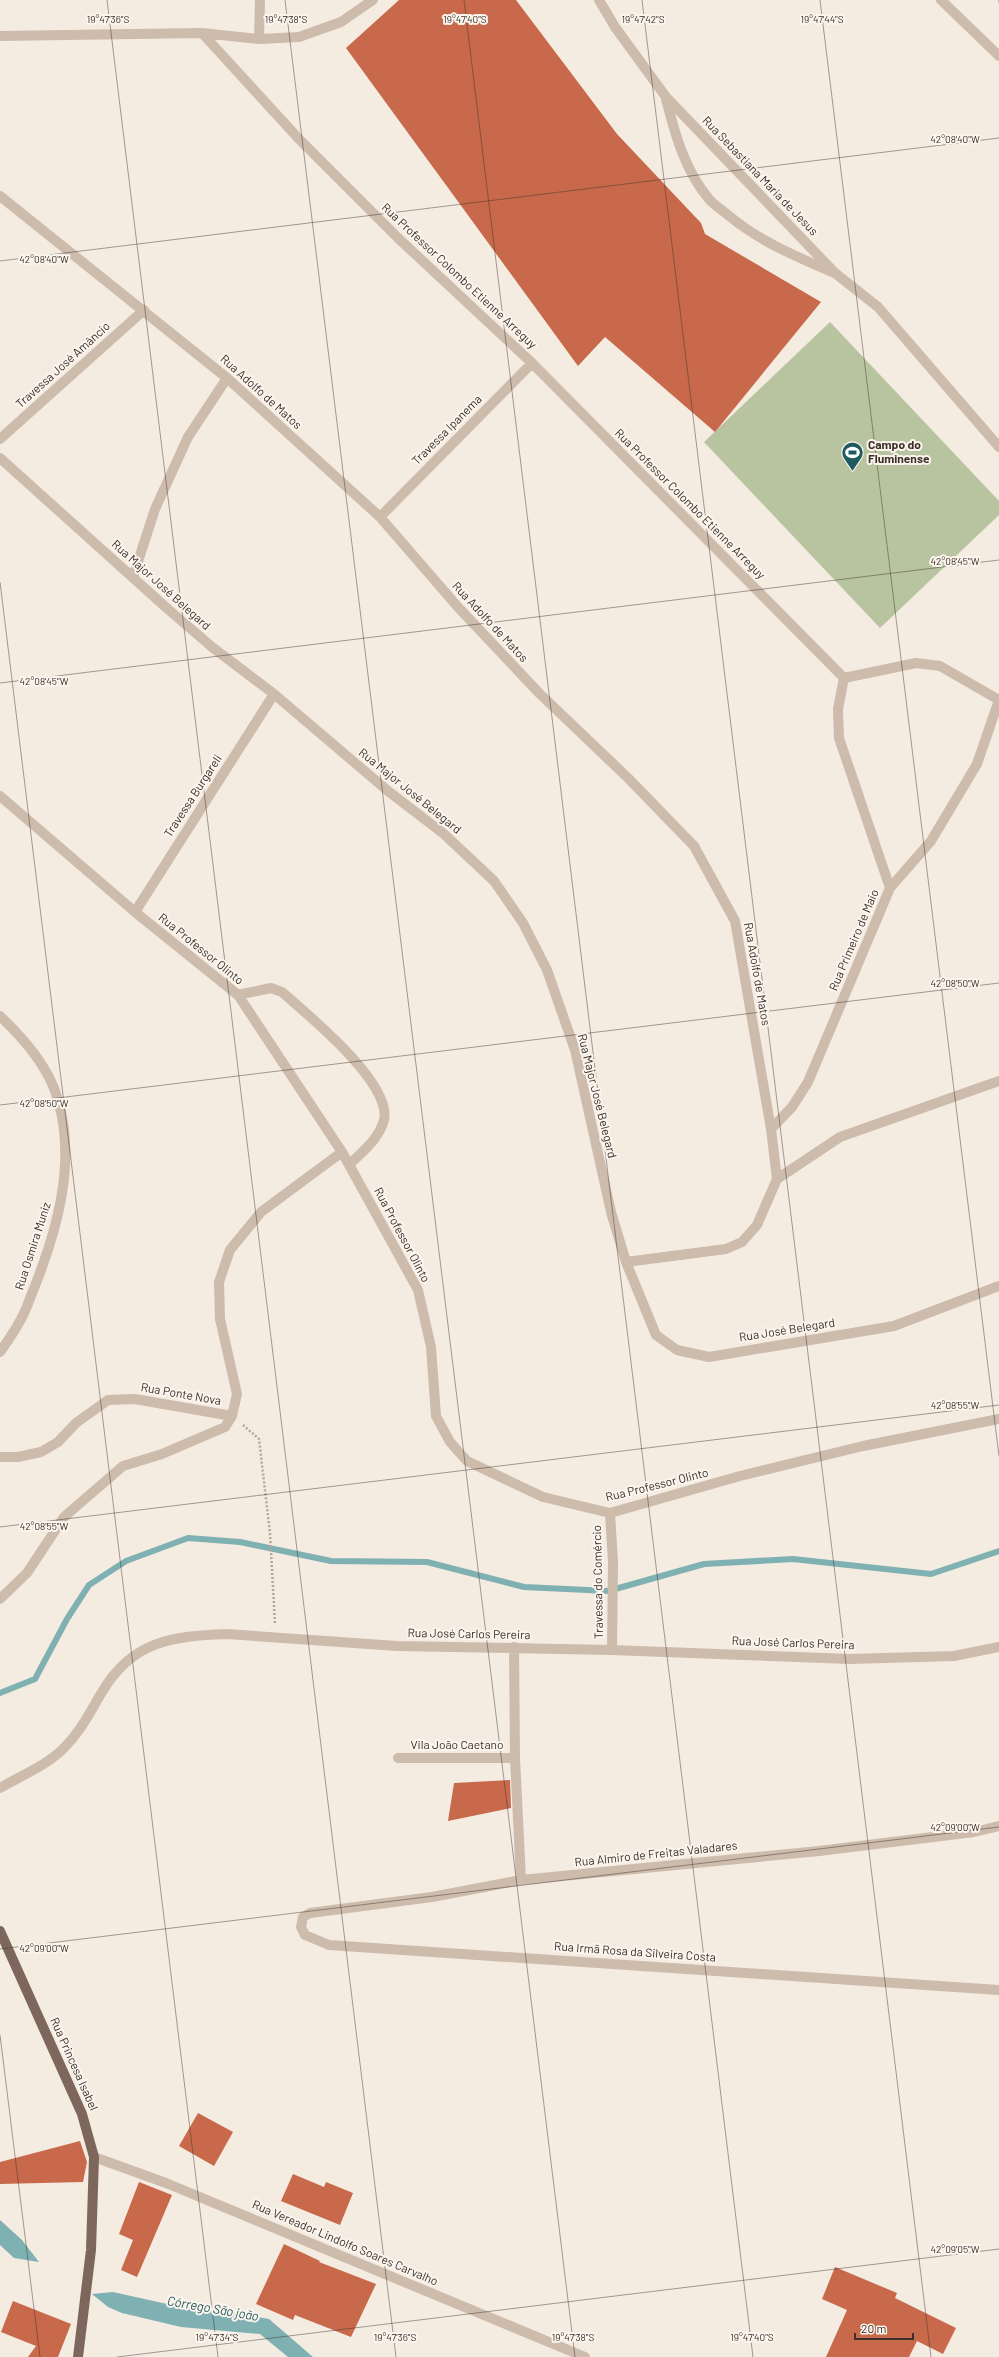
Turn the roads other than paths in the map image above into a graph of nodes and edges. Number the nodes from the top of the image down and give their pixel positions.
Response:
1 (260, 0) edge
2 (373, 0) edge
3 (600, 0) edge
4 (942, 0) edge
5 (202, 33) junction
6 (0, 36) edge
7 (259, 39) junction
8 (999, 56) edge
9 (666, 97) junction
10 (0, 196) edge
11 (835, 273) junction
12 (144, 310) junction
13 (532, 363) junction
14 (227, 378) junction
15 (0, 439) edge
16 (999, 447) edge
17 (0, 458) edge
18 (380, 517) junction
19 (133, 577) junction
20 (844, 678) junction
21 (274, 694) junction
22 (999, 700) edge
23 (0, 796) edge
24 (890, 888) junction
25 (135, 912) junction
26 (238, 994) junction
27 (0, 1016) edge
28 (999, 1081) edge
29 (771, 1129) junction
30 (342, 1152) junction
31 (349, 1165) junction
32 (777, 1179) junction
33 (626, 1262) junction
34 (999, 1286) edge
35 (0, 1352) edge
36 (232, 1416) junction
37 (999, 1419) edge
38 (0, 1457) edge
39 (610, 1513) junction
40 (0, 1599) edge
41 (514, 1647) junction
42 (999, 1647) edge
43 (612, 1650) junction
44 (398, 1758) dead end
45 (515, 1758) junction
46 (0, 1788) edge
47 (999, 1826) edge
48 (521, 1880) junction
49 (316, 1912) joint
50 (0, 1931) edge
51 (999, 1990) edge
52 (94, 2157) junction
53 (78, 2357) edge
54 (585, 2357) edge

1 - 7 street
2 - 7 street
3 - 9 street, Rua Sebastiana Maria de Jesus
4 - 8 street
5 - 6 street
5 - 7 street
5 - 13 street, Rua Professor Colombo Etienne Arreguy
9 - 11 street, Rua Sebastiana Maria de Jesus
9 - 11 street, Rua Sebastiana Maria de Jesus
10 - 12 street, Rua Adolfo de Matos
11 - 16 street, Rua Sebastiana Maria de Jesus
12 - 14 street, Rua Adolfo de Matos
12 - 15 street, Travessa José Amâncio
13 - 18 street, Travessa Ipanema
13 - 20 street, Rua Professor Colombo Etienne Arreguy
14 - 18 street, Rua Adolfo de Matos
14 - 19 street
17 - 19 street, Rua Major José Belegard
18 - 29 street, Rua Adolfo de Matos
19 - 21 street, Rua Major José Belegard
20 - 22 street
20 - 24 street
21 - 25 street, Travessa Burgareli
21 - 33 street, Rua Major José Belegard
22 - 24 street, Rua Primeiro de Maio
23 - 25 street, Rua Professor Olinto
24 - 29 street, Rua Primeiro de Maio
25 - 26 street, Rua Professor Olinto
26 - 30 street, Rua Professor Olinto
26 - 31 street
27 - 35 street, Rua Osmira Muniz
28 - 32 street
29 - 32 street, Rua Adolfo de Matos
30 - 31 street, Rua Professor Olinto
30 - 36 street
31 - 39 street, Rua Professor Olinto
32 - 33 street
33 - 34 street, Rua José Belegard
36 - 38 street, Rua Ponte Nova
36 - 40 street
37 - 39 street, Rua Professor Olinto
39 - 43 street, Travessa do Comércio
41 - 43 street, Rua José Carlos Pereira
41 - 45 street
41 - 46 street, Rua José Carlos Pereira
42 - 43 street, Rua José Carlos Pereira
44 - 45 street, Vila João Caetano
45 - 48 street
47 - 48 street, Rua Almiro de Freitas Valadares
48 - 49 street, Rua Almiro de Freitas Valadares
49 - 51 street, Rua Irmã Rosa da Silveira Costa
50 - 52 main road, Rua Princesa Isabel
52 - 53 main road, Rua Princesa Isabel
52 - 54 street, Rua Vereador Lindolfo Soares Carvalho

